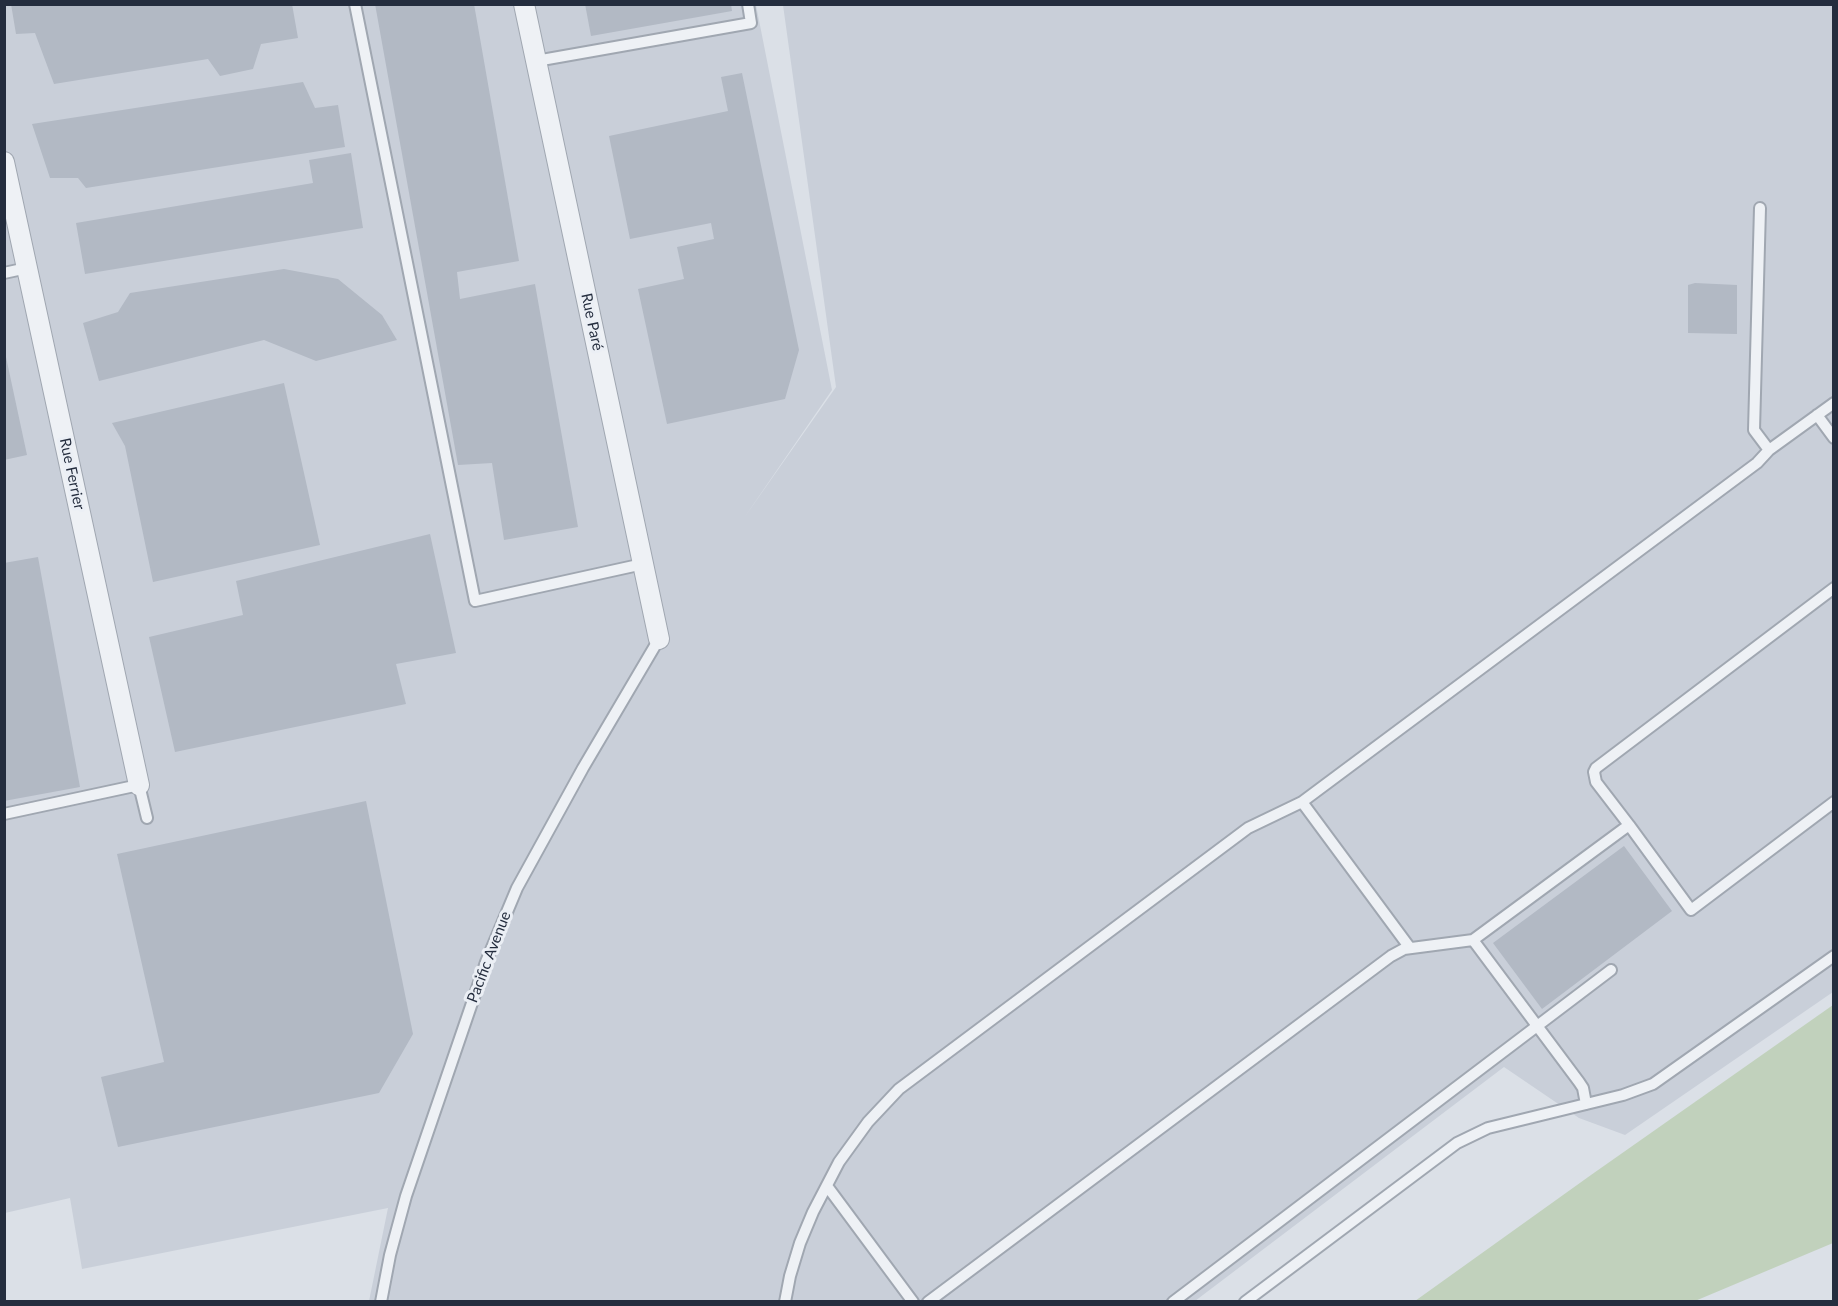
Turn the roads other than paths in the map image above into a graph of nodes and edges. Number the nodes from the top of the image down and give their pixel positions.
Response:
1 (355, 4) edge
2 (524, 4) edge
3 (748, 4) edge
4 (536, 61) junction
5 (4, 162) edge
6 (1760, 208) dead end
7 (27, 268) junction
8 (4, 273) edge
9 (1833, 403) edge
10 (1817, 414) junction
11 (1833, 438) edge
12 (1769, 450) junction
13 (643, 564) junction
14 (1833, 588) edge
15 (659, 639) joint
16 (139, 785) junction
17 (1302, 802) junction
18 (1833, 802) edge
19 (4, 814) edge
20 (147, 818) dead end
21 (1629, 825) junction
22 (1473, 940) junction
23 (1410, 948) junction
24 (1833, 956) edge
25 (1611, 970) dead end
26 (1536, 1026) junction
27 (1586, 1104) junction
28 (827, 1186) junction
29 (381, 1302) edge
30 (785, 1302) edge
31 (913, 1302) edge
32 (928, 1302) edge
33 (1173, 1302) edge
34 (1245, 1302) edge

1 - 13 lane
2 - 4 street, Rue Paré
3 - 4 lane
4 - 13 street, Rue Paré
5 - 7 street, Rue Ferrier
6 - 12 lane
7 - 8 lane
7 - 16 street, Rue Ferrier
9 - 10 lane
10 - 11 lane
10 - 12 lane
12 - 17 lane
13 - 15 street, Rue Paré
14 - 21 lane
15 - 29 lane, Pacific Avenue
16 - 19 lane
16 - 20 lane
17 - 23 lane
17 - 28 lane
18 - 21 lane
21 - 22 lane
22 - 23 lane
22 - 26 lane
23 - 32 lane
24 - 27 lane
25 - 26 lane
26 - 27 lane
26 - 33 lane
27 - 34 lane
28 - 30 lane
28 - 31 lane

